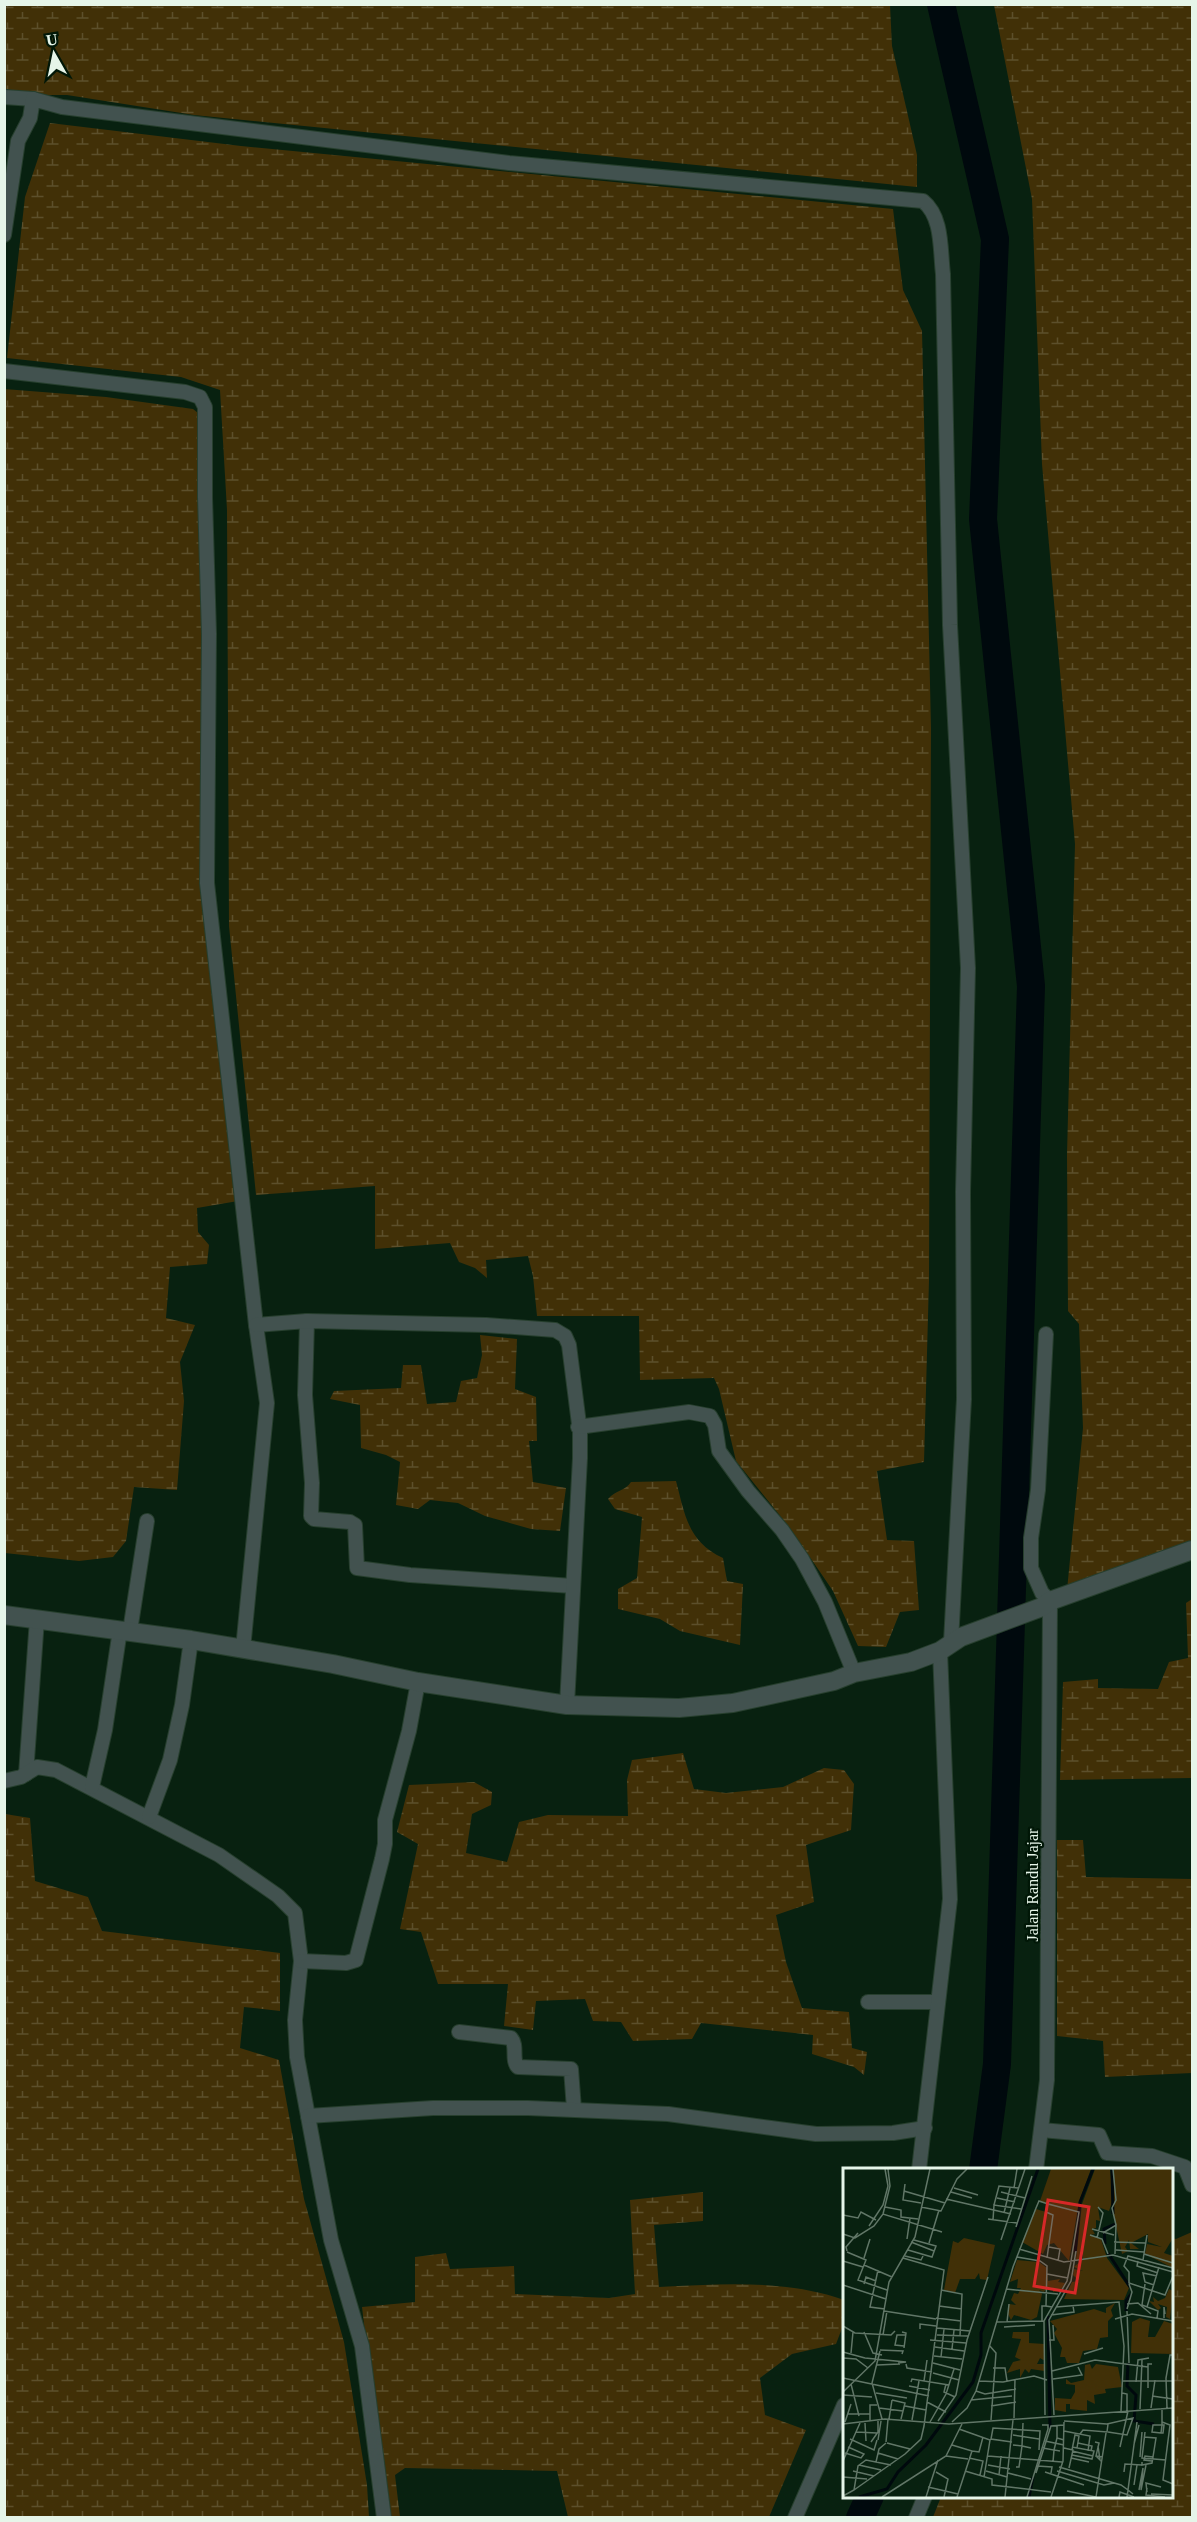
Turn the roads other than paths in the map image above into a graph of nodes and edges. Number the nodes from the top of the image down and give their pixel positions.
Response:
1 (4, 96) edge
2 (33, 99) junction
3 (19, 132) edge
4 (4, 235) edge
5 (4, 371) edge
6 (307, 1321) junction
7 (256, 1325) junction
8 (1046, 1334) dead end
9 (578, 1426) junction
10 (147, 1521) dead end
11 (1192, 1550) edge
12 (573, 1586) junction
13 (1046, 1604) junction
14 (4, 1615) edge
15 (37, 1620) junction
16 (125, 1631) junction
17 (191, 1640) junction
18 (950, 1643) junction
19 (243, 1649) junction
20 (855, 1672) junction
21 (418, 1682) junction
22 (567, 1705) junction
23 (27, 1774) junction
24 (4, 1781) edge
25 (92, 1787) junction
26 (149, 1817) junction
27 (301, 1961) junction
28 (937, 2001) junction
29 (868, 2002) dead end
30 (459, 2032) dead end
31 (574, 2109) junction
32 (308, 2116) junction
33 (925, 2128) junction
34 (1044, 2130) junction
35 (919, 2168) edge
36 (1036, 2168) edge
37 (1192, 2186) edge
38 (843, 2407) edge
39 (924, 2498) edge
40 (384, 2517) edge
41 (795, 2517) edge
42 (916, 2517) edge

1 - 2 street
2 - 3 street
2 - 18 street
3 - 4 street
5 - 7 street
6 - 7 street
6 - 9 street
6 - 12 street
7 - 19 street
8 - 13 street
9 - 12 street
9 - 20 street
10 - 16 street
11 - 13 street
12 - 22 street
13 - 18 street
13 - 34 street, Jalan Randu Jajar
14 - 15 street
15 - 16 street
15 - 23 street
16 - 17 street
16 - 25 street
17 - 19 street
17 - 26 street
18 - 20 street
18 - 28 street
19 - 21 street
20 - 22 street
21 - 22 street
21 - 27 street
23 - 24 street
23 - 25 street
25 - 26 street
26 - 27 street
27 - 32 street
28 - 29 street
28 - 33 street
30 - 31 street
31 - 32 street
31 - 33 street
32 - 40 street
33 - 35 street
34 - 36 street, Jalan Randu Jajar
34 - 37 street
38 - 41 street
39 - 42 street

